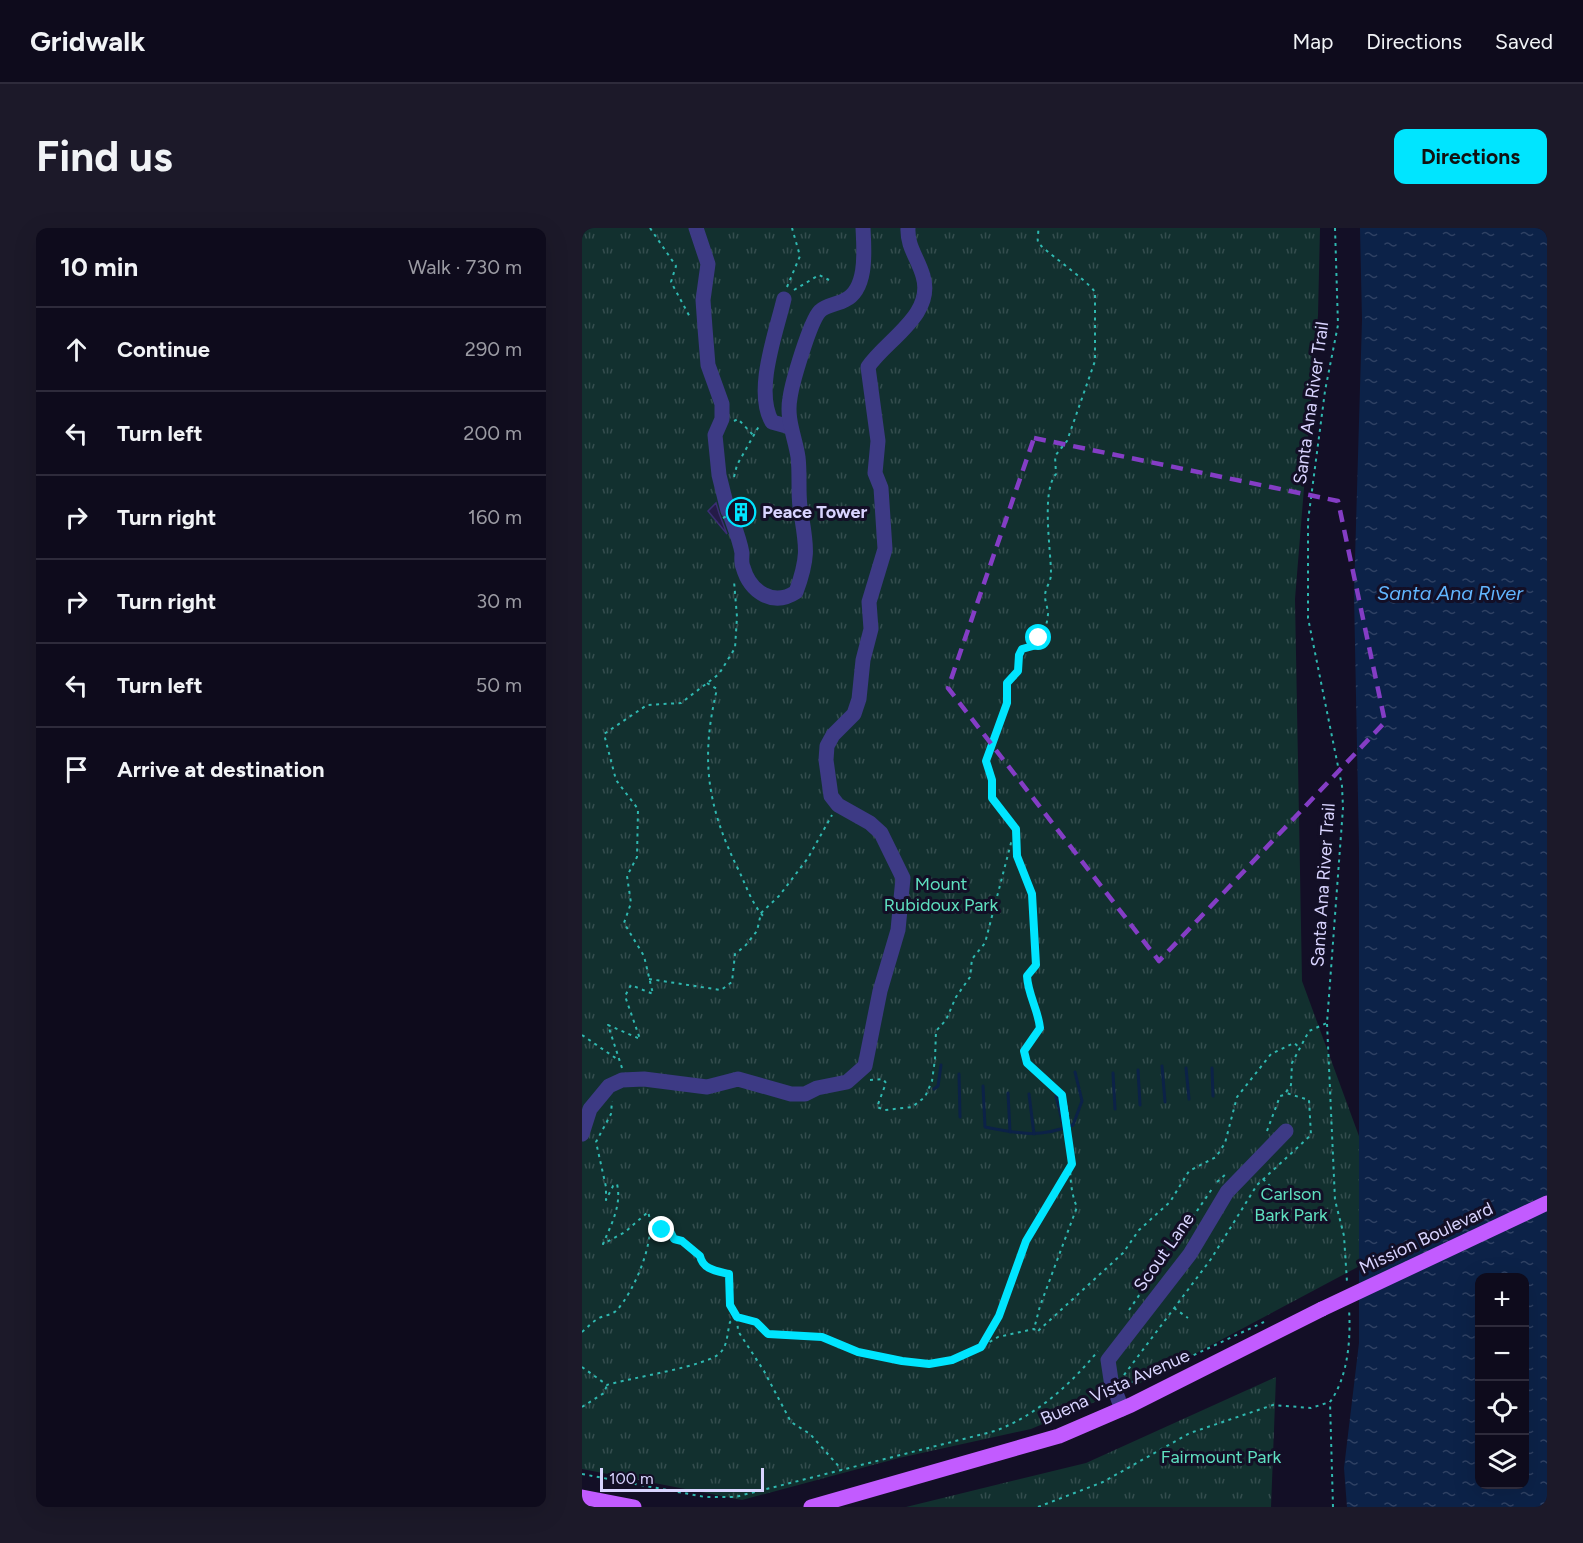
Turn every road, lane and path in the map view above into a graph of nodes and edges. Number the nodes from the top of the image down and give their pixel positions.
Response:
1 (650, 228) edge
2 (696, 228) edge
3 (792, 228) edge
4 (863, 228) edge
5 (908, 228) edge
6 (1038, 228) edge
7 (1335, 228) edge
8 (829, 280) dead end
9 (786, 292) junction
10 (705, 328) junction
11 (768, 414) junction
12 (722, 419) junction
13 (790, 427) junction
14 (753, 435) junction
15 (734, 480) dead end
16 (733, 575) dead end
17 (707, 683) junction
18 (838, 805) junction
19 (1016, 842) junction
20 (760, 913) junction
21 (765, 918) dead end
22 (649, 979) junction
23 (1327, 1023) junction
24 (582, 1035) edge
25 (1299, 1047) junction
26 (617, 1059) junction
27 (619, 1081) junction
28 (862, 1081) dead end
29 (605, 1090) junction
30 (1286, 1093) junction
31 (1286, 1131) dead end
32 (1266, 1133) dead end
33 (582, 1134) edge
34 (1072, 1164) junction
35 (1231, 1171) dead end
36 (1263, 1179) junction
37 (1275, 1192) dead end
38 (1547, 1203) edge
39 (651, 1229) junction
40 (1348, 1290) dead end
41 (1348, 1300) dead end
42 (1174, 1308) junction
43 (1322, 1309) joint
44 (737, 1317) junction
45 (1124, 1317) dead end
46 (1188, 1318) dead end
47 (1267, 1321) dead end
48 (1034, 1329) junction
49 (582, 1332) edge
50 (1103, 1344) dead end
51 (981, 1347) junction
52 (582, 1367) edge
53 (607, 1385) junction
54 (1330, 1402) junction
55 (582, 1407) edge
56 (1122, 1409) junction
57 (842, 1470) junction
58 (582, 1474) edge
59 (582, 1497) edge
60 (634, 1507) edge
61 (811, 1507) edge
62 (1038, 1507) edge
63 (1333, 1507) edge

1 - 10 path
2 - 10 street
3 - 9 path
4 - 13 street
5 - 18 street
6 - 19 path
7 - 23 path, Santa Ana River Trail
8 - 9 path
9 - 11 street
10 - 12 street
11 - 13 street
11 - 14 path
12 - 13 street
12 - 14 path
14 - 15 path
16 - 17 path
17 - 20 path
17 - 22 path
18 - 20 path
18 - 27 street
19 - 28 path
19 - 34 path
20 - 21 path
20 - 22 path
22 - 26 path
23 - 25 path
23 - 40 path, Santa Ana River Trail
24 - 26 path
25 - 30 path
25 - 48 path
26 - 27 path
27 - 29 street
29 - 33 street
29 - 39 path
30 - 32 path
30 - 36 path
31 - 56 street, Scout Lane
34 - 48 path
34 - 51 path
35 - 45 path
36 - 37 path
36 - 42 path
38 - 43 main road, Mission Boulevard, bridge
39 - 44 path
39 - 49 path
41 - 54 path
42 - 46 path
42 - 47 path
43 - 56 main road, Buena Vista Avenue
44 - 51 path
44 - 53 path
44 - 57 path
48 - 51 path
50 - 57 path
52 - 53 path
53 - 55 path
54 - 62 path
54 - 63 path
56 - 61 main road, Buena Vista Avenue
57 - 58 path
59 - 60 main road

